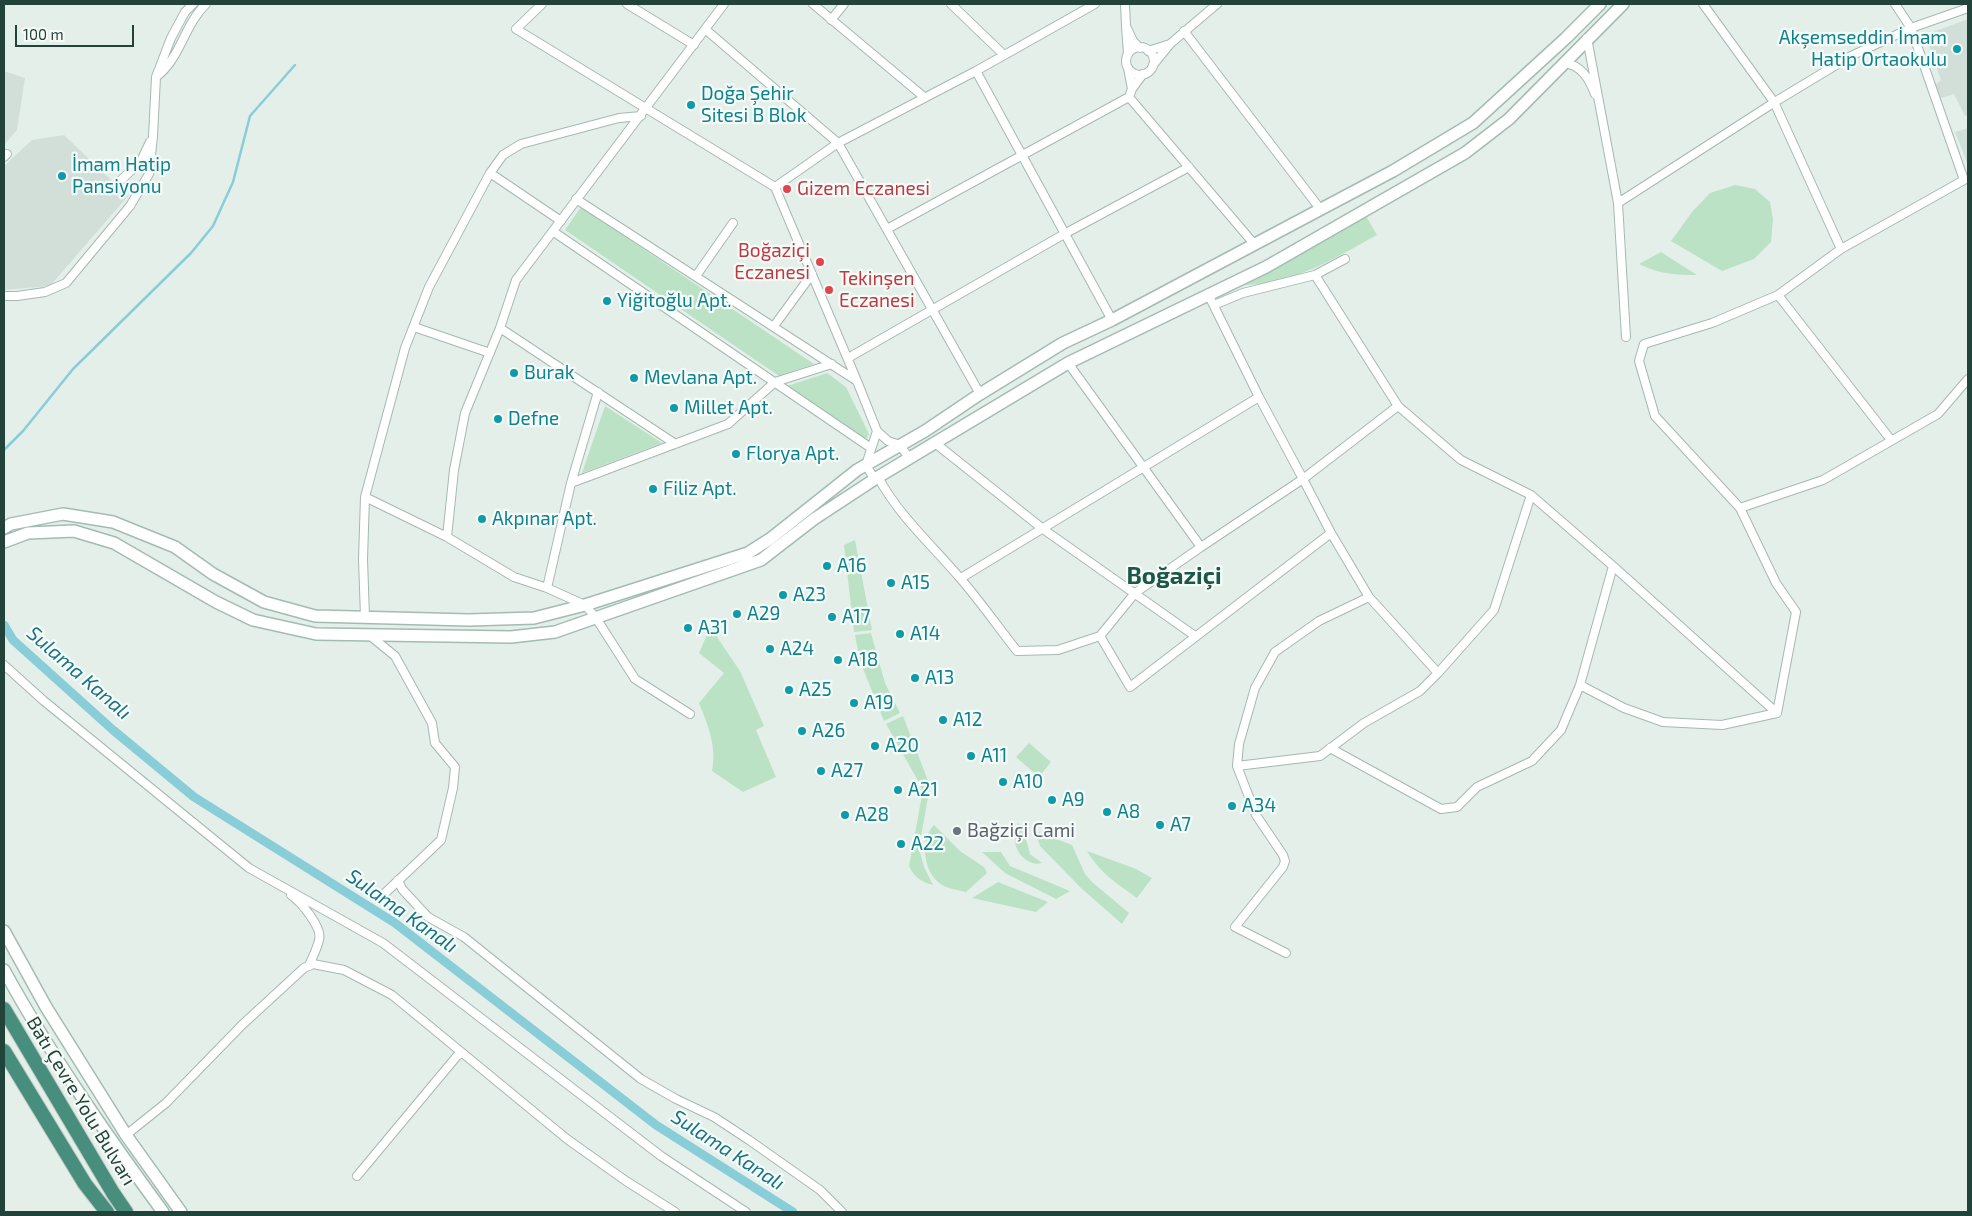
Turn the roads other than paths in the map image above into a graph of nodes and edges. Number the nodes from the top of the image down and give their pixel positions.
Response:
1 (193, 4) edge
2 (206, 4) edge
3 (542, 4) edge
4 (627, 4) edge
5 (724, 4) edge
6 (813, 4) edge
7 (844, 4) edge
8 (951, 4) edge
9 (1095, 4) edge
10 (1125, 4) edge
11 (1217, 4) edge
12 (1600, 4) edge
13 (1623, 4) edge
14 (1703, 4) edge
15 (1895, 4) edge
16 (1968, 8) edge
17 (831, 20) junction
18 (1126, 26) junction
19 (1911, 28) junction
20 (706, 29) junction
21 (1184, 31) junction
22 (1587, 38) junction
23 (1170, 44) junction
24 (694, 45) junction
25 (1140, 48) junction
26 (1148, 51) junction
27 (1004, 54) junction
28 (1128, 54) junction
29 (1564, 62) junction
30 (1153, 65) junction
31 (1128, 68) junction
32 (976, 71) junction
33 (1143, 74) junction
34 (156, 77) junction
35 (1131, 93) junction
36 (924, 97) junction
37 (1774, 102) junction
38 (1602, 110) junction
39 (644, 113) junction
40 (153, 136) junction
41 (838, 143) junction
42 (1024, 156) junction
43 (1189, 167) junction
44 (490, 173) junction
45 (1966, 180) edge
46 (117, 184) dead end
47 (775, 187) junction
48 (576, 199) junction
49 (1618, 203) junction
50 (1321, 210) junction
51 (561, 221) junction
52 (733, 223) dead end
53 (887, 229) junction
54 (554, 232) junction
55 (1066, 233) junction
56 (1255, 245) junction
57 (1841, 249) junction
58 (1345, 259) dead end
59 (812, 274) junction
60 (696, 276) junction
61 (1315, 276) junction
62 (1208, 294) junction
63 (1778, 294) junction
64 (4, 296) edge
65 (1214, 306) junction
66 (933, 309) junction
67 (1112, 320) junction
68 (774, 326) junction
69 (414, 327) junction
70 (500, 328) junction
71 (1626, 337) dead end
72 (490, 353) junction
73 (848, 358) junction
74 (1068, 363) junction
75 (832, 364) junction
76 (1968, 380) edge
77 (857, 381) junction
78 (775, 382) junction
79 (598, 392) junction
80 (980, 394) junction
81 (1259, 397) junction
82 (1398, 406) junction
83 (877, 431) junction
84 (1891, 440) junction
85 (935, 442) junction
86 (674, 444) junction
87 (900, 446) junction
88 (871, 448) junction
89 (909, 458) junction
90 (866, 465) junction
91 (1143, 468) junction
92 (876, 478) junction
93 (1303, 479) junction
94 (571, 483) junction
95 (1531, 495) junction
96 (365, 497) junction
97 (1740, 508) junction
98 (4, 528) edge
99 (1043, 529) junction
100 (1331, 533) junction
101 (447, 537) junction
102 (4, 542) edge
103 (1201, 547) junction
104 (1613, 566) junction
105 (961, 578) junction
106 (547, 588) junction
107 (1135, 593) junction
108 (1368, 597) junction
109 (585, 606) junction
110 (365, 617) junction
111 (596, 618) junction
112 (368, 634) junction
113 (1100, 636) junction
114 (1195, 636) junction
115 (4, 665) edge
116 (1438, 673) junction
117 (1580, 685) junction
118 (690, 714) dead end
119 (1777, 714) junction
120 (1330, 748) junction
121 (1237, 766) junction
122 (398, 880) junction
123 (274, 882) junction
124 (384, 894) dead end
125 (4, 931) edge
126 (1286, 953) dead end
127 (309, 966) junction
128 (4, 970) edge
129 (4, 1009) edge
130 (4, 1050) edge
131 (462, 1053) junction
132 (126, 1135) junction
133 (357, 1176) dead end
134 (107, 1212) edge
135 (126, 1212) edge
136 (163, 1212) edge
137 (181, 1212) edge
138 (676, 1212) edge
139 (746, 1212) edge
140 (842, 1212) edge

1 - 34 street
2 - 34 street
3 - 39 street
4 - 24 street
5 - 20 street
6 - 17 street
7 - 17 street
8 - 27 street
9 - 27 street
10 - 18 street
11 - 21 street
12 - 50 main road
13 - 22 main road
14 - 37 street
15 - 19 street
16 - 19 street
17 - 36 street
18 - 25 street
18 - 28 street
19 - 37 street
19 - 45 street
20 - 24 street
20 - 41 street
21 - 23 street
21 - 50 street
22 - 29 main road
22 - 38 street
23 - 26 street
23 - 30 street
24 - 39 street
25 - 26 street
25 - 28 street
26 - 30 street
27 - 32 street
28 - 31 street
29 - 38 street
29 - 62 main road
30 - 33 street
31 - 33 street
31 - 35 street
32 - 36 street
32 - 42 street
33 - 35 street
34 - 40 street
35 - 42 street
35 - 43 street
36 - 41 street
37 - 49 street
37 - 57 street
38 - 49 street
39 - 44 street
39 - 47 street
39 - 48 street
40 - 46 street
40 - 64 street
41 - 47 street
41 - 53 street
42 - 53 street
42 - 55 street
43 - 55 street
43 - 56 street
44 - 51 street
44 - 69 street
45 - 57 street
47 - 59 street
48 - 51 street
48 - 60 street
49 - 71 street
50 - 56 main road
51 - 54 street
52 - 60 street
53 - 66 street
54 - 70 street
54 - 78 street
55 - 66 street
55 - 67 street
56 - 67 main road
57 - 63 street
58 - 61 street
59 - 68 street
59 - 73 street
60 - 68 street
61 - 65 street
61 - 82 street
62 - 65 street
62 - 74 main road
63 - 84 street
63 - 97 street
65 - 81 street
66 - 73 street
66 - 80 street
67 - 80 main road
68 - 75 street
69 - 72 street
69 - 96 street
70 - 72 street
70 - 79 street
72 - 101 street
73 - 77 street
74 - 85 main road
74 - 91 street
75 - 77 street
75 - 78 street
76 - 84 street
77 - 83 street
78 - 86 street
78 - 88 street
79 - 86 street
79 - 94 street
80 - 87 main road
81 - 91 street
81 - 93 street
82 - 93 street
82 - 95 street
83 - 87 street
83 - 88 street
84 - 97 street
85 - 89 main road
85 - 99 street
86 - 94 street
87 - 89 street
87 - 90 main road
88 - 90 street
89 - 92 main road
90 - 92 street
90 - 109 main road
91 - 99 street
91 - 103 street
92 - 105 street
92 - 111 main road
93 - 100 street
93 - 103 street
94 - 106 street
95 - 104 street
95 - 116 street
96 - 101 street
96 - 110 street
97 - 119 street
98 - 110 main road
99 - 105 street
99 - 107 street
100 - 108 street
100 - 114 street
101 - 106 street
102 - 112 main road
103 - 107 street
104 - 117 street
104 - 119 street
105 - 113 street
106 - 109 street
107 - 113 street
107 - 114 street
108 - 116 street
108 - 121 street
109 - 110 main road
109 - 111 street
111 - 112 main road
111 - 118 street
112 - 122 street
113 - 114 street
115 - 123 street
116 - 120 street
117 - 119 street
117 - 120 street
120 - 121 street
121 - 126 street
122 - 124 street
122 - 140 street
123 - 127 street
123 - 139 street
125 - 132 main road
127 - 131 street
127 - 132 street
128 - 136 main road
129 - 135 highway, Batı Çevre Yolu Bulvarı
130 - 134 highway, Batı Çevre Yolu Bulvarı
131 - 133 street
131 - 138 street
132 - 137 main road

